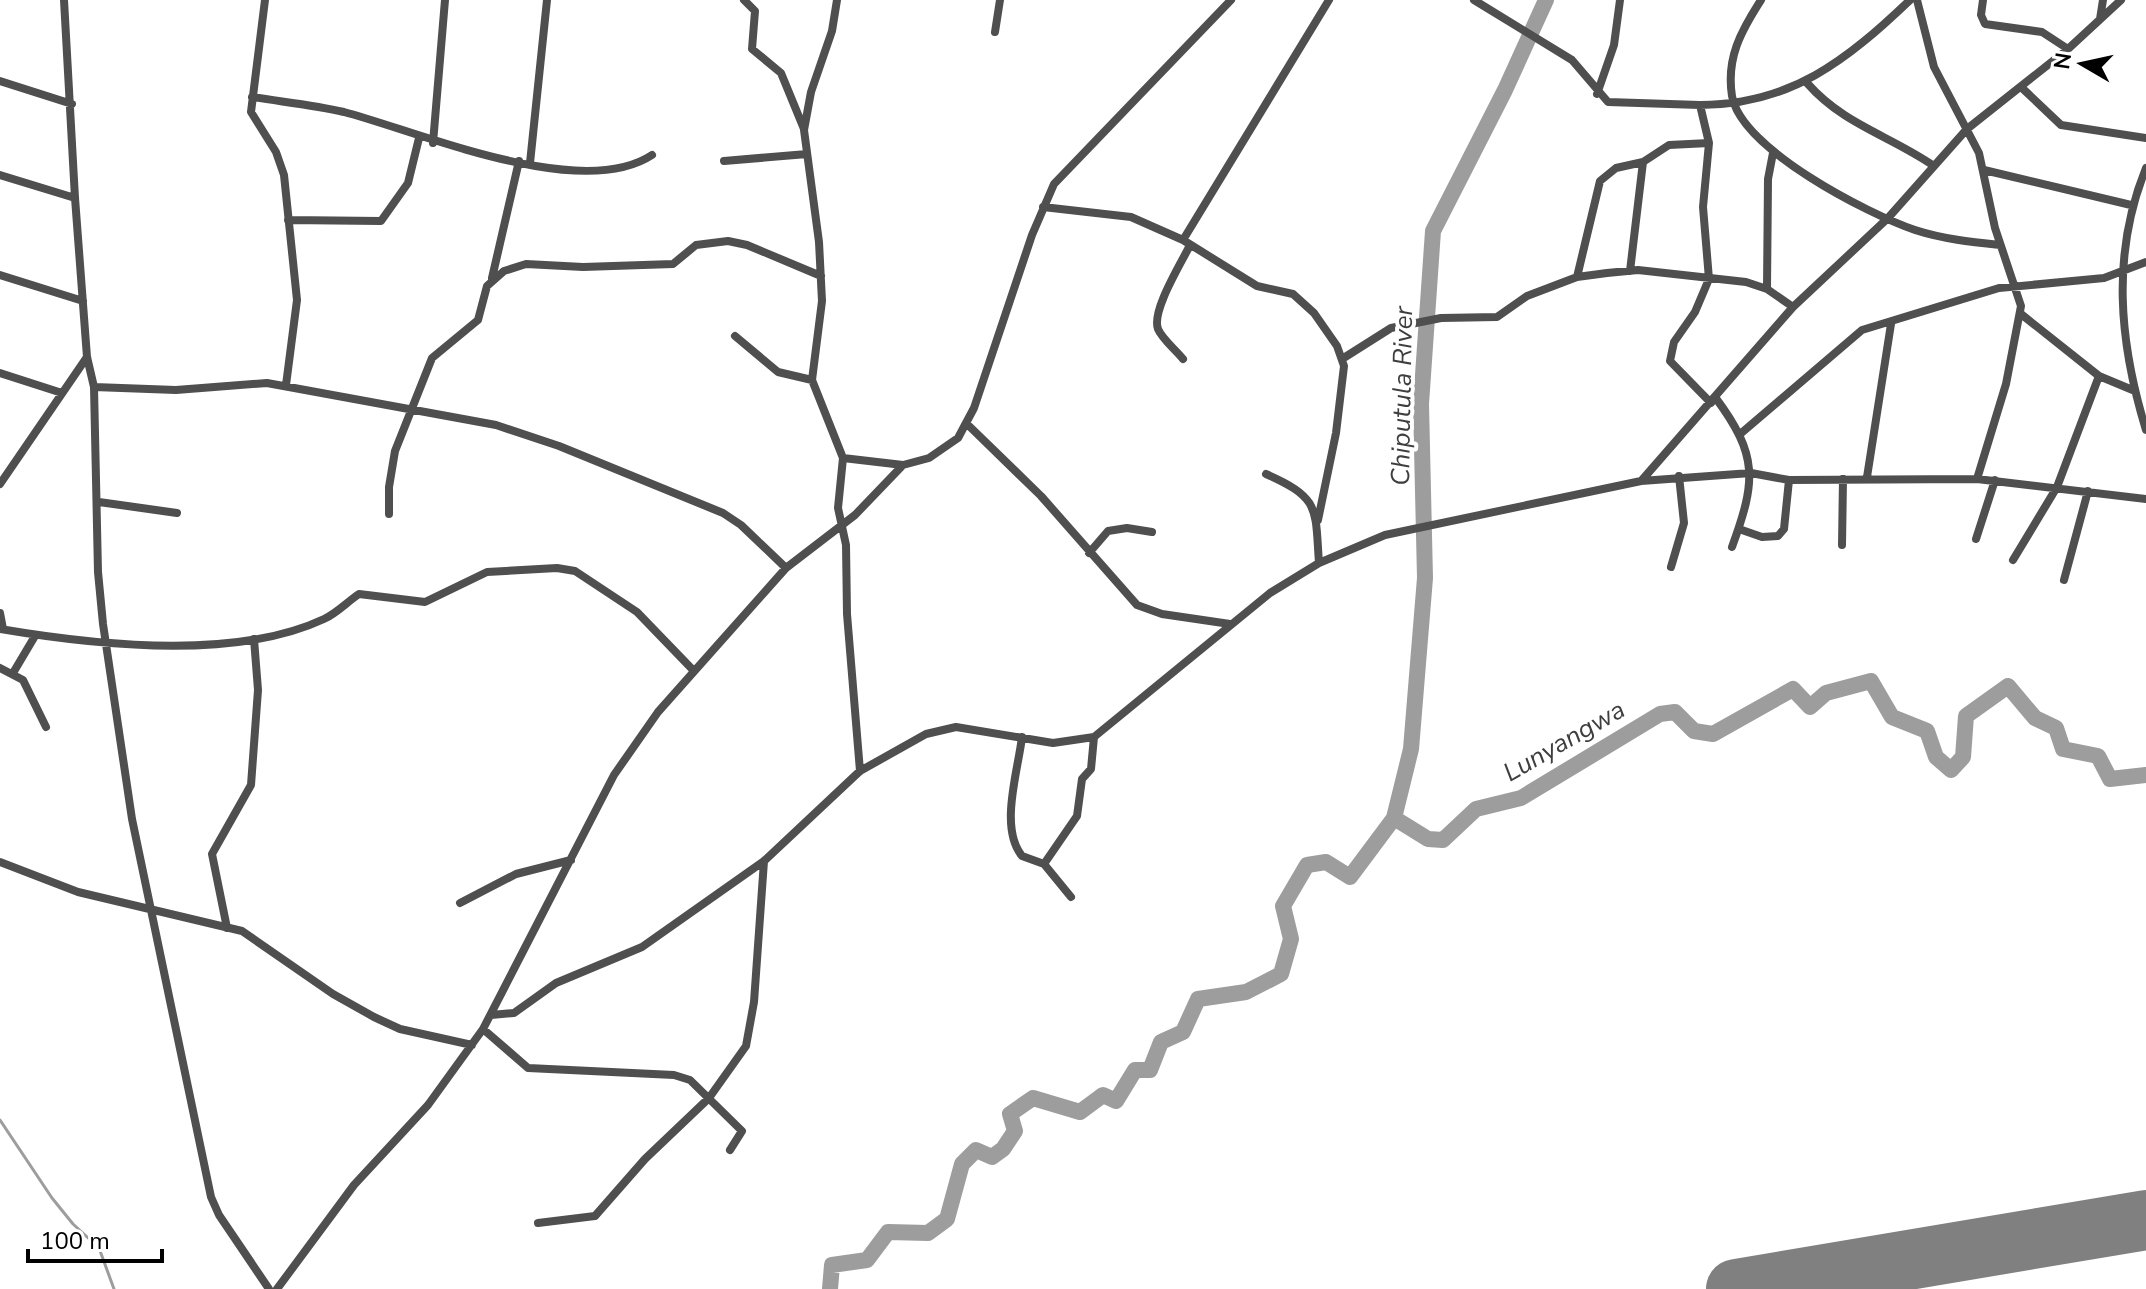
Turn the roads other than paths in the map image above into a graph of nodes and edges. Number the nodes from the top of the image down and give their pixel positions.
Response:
1 (63, 0) edge
2 (265, 0) edge
3 (445, 0) edge
4 (547, 0) edge
5 (837, 0) edge
6 (1000, 0) edge
7 (1231, 0) edge
8 (1329, 0) edge
9 (1620, 0) edge
10 (1761, 0) edge
11 (1910, 0) edge
12 (1917, 0) edge
13 (1983, 0) edge
14 (2103, 0) edge
15 (2121, 0) edge
16 (748, 1) edge
17 (1476, 1) edge
18 (2099, 20) junction
19 (995, 32) dead end
20 (2068, 49) junction
21 (0, 81) edge
22 (1807, 83) junction
23 (2021, 87) junction
24 (1597, 94) junction
25 (252, 97) junction
26 (72, 104) junction
27 (1700, 105) junction
28 (1734, 105) junction
29 (1967, 129) junction
30 (804, 130) junction
31 (419, 138) junction
32 (2146, 138) edge
33 (433, 143) junction
34 (1709, 143) junction
35 (1773, 153) junction
36 (807, 154) junction
37 (652, 155) dead end
38 (519, 161) junction
39 (724, 161) dead end
40 (1643, 162) junction
41 (530, 163) junction
42 (1934, 166) junction
43 (2146, 168) edge
44 (1984, 170) junction
45 (0, 175) edge
46 (75, 198) junction
47 (2131, 205) junction
48 (1043, 207) junction
49 (1888, 218) junction
50 (288, 220) junction
51 (1187, 243) junction
52 (2000, 245) junction
53 (2146, 262) edge
54 (1630, 271) junction
55 (2121, 274) junction
56 (0, 275) edge
57 (821, 276) junction
58 (1577, 277) junction
59 (492, 279) junction
60 (1709, 279) junction
61 (2015, 285) junction
62 (1767, 289) junction
63 (83, 301) junction
64 (1793, 307) junction
65 (2021, 314) junction
66 (1891, 324) junction
67 (735, 336) dead end
68 (87, 357) junction
69 (1183, 359) dead end
70 (1342, 359) junction
71 (0, 373) edge
72 (2099, 376) junction
73 (812, 380) junction
74 (286, 385) junction
75 (94, 387) junction
76 (2135, 391) junction
77 (62, 393) junction
78 (1713, 400) junction
79 (411, 409) junction
80 (966, 423) junction
81 (2146, 430) edge
82 (1739, 435) junction
83 (843, 458) junction
84 (903, 465) junction
85 (4, 471) edge
86 (1751, 473) junction
87 (1266, 474) dead end
88 (1679, 476) junction
89 (1867, 477) junction
90 (1843, 479) junction
91 (1977, 479) junction
92 (1789, 480) junction
93 (1995, 480) junction
94 (1641, 481) junction
95 (0, 484) edge
96 (2057, 487) junction
97 (2088, 491) junction
98 (2146, 499) edge
99 (99, 502) junction
100 (177, 513) dead end
101 (389, 514) dead end
102 (1318, 520) junction
103 (842, 525) junction
104 (1739, 529) junction
105 (1152, 532) dead end
106 (1976, 539) dead end
107 (1842, 545) dead end
108 (1732, 547) dead end
109 (1089, 553) junction
110 (2013, 560) dead end
111 (1319, 563) junction
112 (1671, 567) dead end
113 (786, 568) junction
114 (2064, 580) dead end
115 (0, 613) edge
116 (1230, 624) junction
117 (2, 629) edge
118 (35, 636) junction
119 (254, 639) junction
120 (106, 644) junction
121 (0, 668) edge
122 (693, 670) junction
123 (13, 673) junction
124 (46, 727) dead end
125 (1022, 737) junction
126 (1094, 737) junction
127 (860, 771) junction
128 (571, 860) junction
129 (764, 861) junction
130 (0, 862) edge
131 (1044, 864) junction
132 (1071, 897) dead end
133 (460, 903) dead end
134 (150, 911) junction
135 (227, 928) junction
136 (491, 1015) junction
137 (483, 1029) junction
138 (472, 1045) junction
139 (709, 1098) junction
140 (730, 1150) dead end
141 (538, 1223) dead end
142 (269, 1289) edge
143 (277, 1289) edge

1 - 26 street
2 - 25 street
3 - 33 street
4 - 41 street
5 - 30 street
6 - 19 street
7 - 48 street
8 - 51 street
9 - 24 street
10 - 28 street
11 - 22 street
12 - 29 street
13 - 20 street
14 - 18 street
15 - 18 street
16 - 30 street
17 - 24 street
18 - 20 street
20 - 23 street
21 - 26 street
22 - 28 street
22 - 42 street
23 - 29 street
23 - 32 street
24 - 27 street
25 - 31 street
25 - 50 street
26 - 46 street
27 - 28 street
27 - 34 street
28 - 35 street
29 - 42 street
29 - 44 street
30 - 36 street
31 - 33 street
31 - 50 street
33 - 38 street
34 - 40 street
34 - 60 street
35 - 49 street
35 - 62 street
36 - 39 street
36 - 57 street
37 - 41 street
38 - 41 street
38 - 59 street
40 - 54 street
40 - 58 street
42 - 49 street
43 - 47 street
44 - 47 street
44 - 52 street
45 - 46 street
46 - 63 street
47 - 55 street
48 - 51 street
48 - 80 street
49 - 52 street
49 - 64 street
50 - 74 street
51 - 69 street
51 - 70 street
52 - 61 street
53 - 55 street
54 - 58 street
54 - 60 street
55 - 61 street
55 - 76 street
56 - 63 street
57 - 59 street
57 - 73 street
58 - 70 street
59 - 79 street
60 - 62 street
60 - 78 street
61 - 65 street
61 - 66 street
62 - 64 street
63 - 68 street
64 - 78 street
65 - 72 street
65 - 91 street
66 - 82 street
66 - 89 street
67 - 73 street
68 - 75 street
68 - 77 street
70 - 102 street
71 - 77 street
72 - 76 street
72 - 96 street
73 - 83 street
74 - 75 street
74 - 79 street
75 - 99 street
76 - 81 street
77 - 85 street
78 - 82 street
78 - 94 street
79 - 101 street
79 - 113 street
80 - 84 street
80 - 109 street
82 - 86 street
83 - 84 street
83 - 103 street
84 - 103 street
85 - 95 street
86 - 88 street
86 - 92 street
86 - 104 street
87 - 102 street
88 - 94 street
88 - 112 street
89 - 90 street
89 - 91 street
90 - 92 street
90 - 107 street
91 - 93 street
92 - 104 street
93 - 96 street
93 - 106 street
94 - 111 street
96 - 97 street
96 - 110 street
97 - 98 street
97 - 114 street
99 - 100 street
99 - 120 street
102 - 111 street
103 - 113 street
103 - 127 street
104 - 108 street
105 - 109 street
109 - 116 street
111 - 116 street
113 - 122 street
115 - 117 street
116 - 126 street
117 - 118 street
118 - 120 street
118 - 123 street
119 - 120 street
119 - 122 street
119 - 135 street
120 - 134 street
121 - 123 street
122 - 128 street
123 - 124 street
125 - 126 street
125 - 127 street
125 - 131 street
126 - 131 street
127 - 129 street
128 - 133 street
128 - 136 street
129 - 136 street
129 - 139 street
130 - 134 street
131 - 132 street
134 - 135 street
134 - 142 street
135 - 138 street
136 - 137 street
137 - 138 street
137 - 139 street
138 - 143 street
139 - 140 street
139 - 141 street

